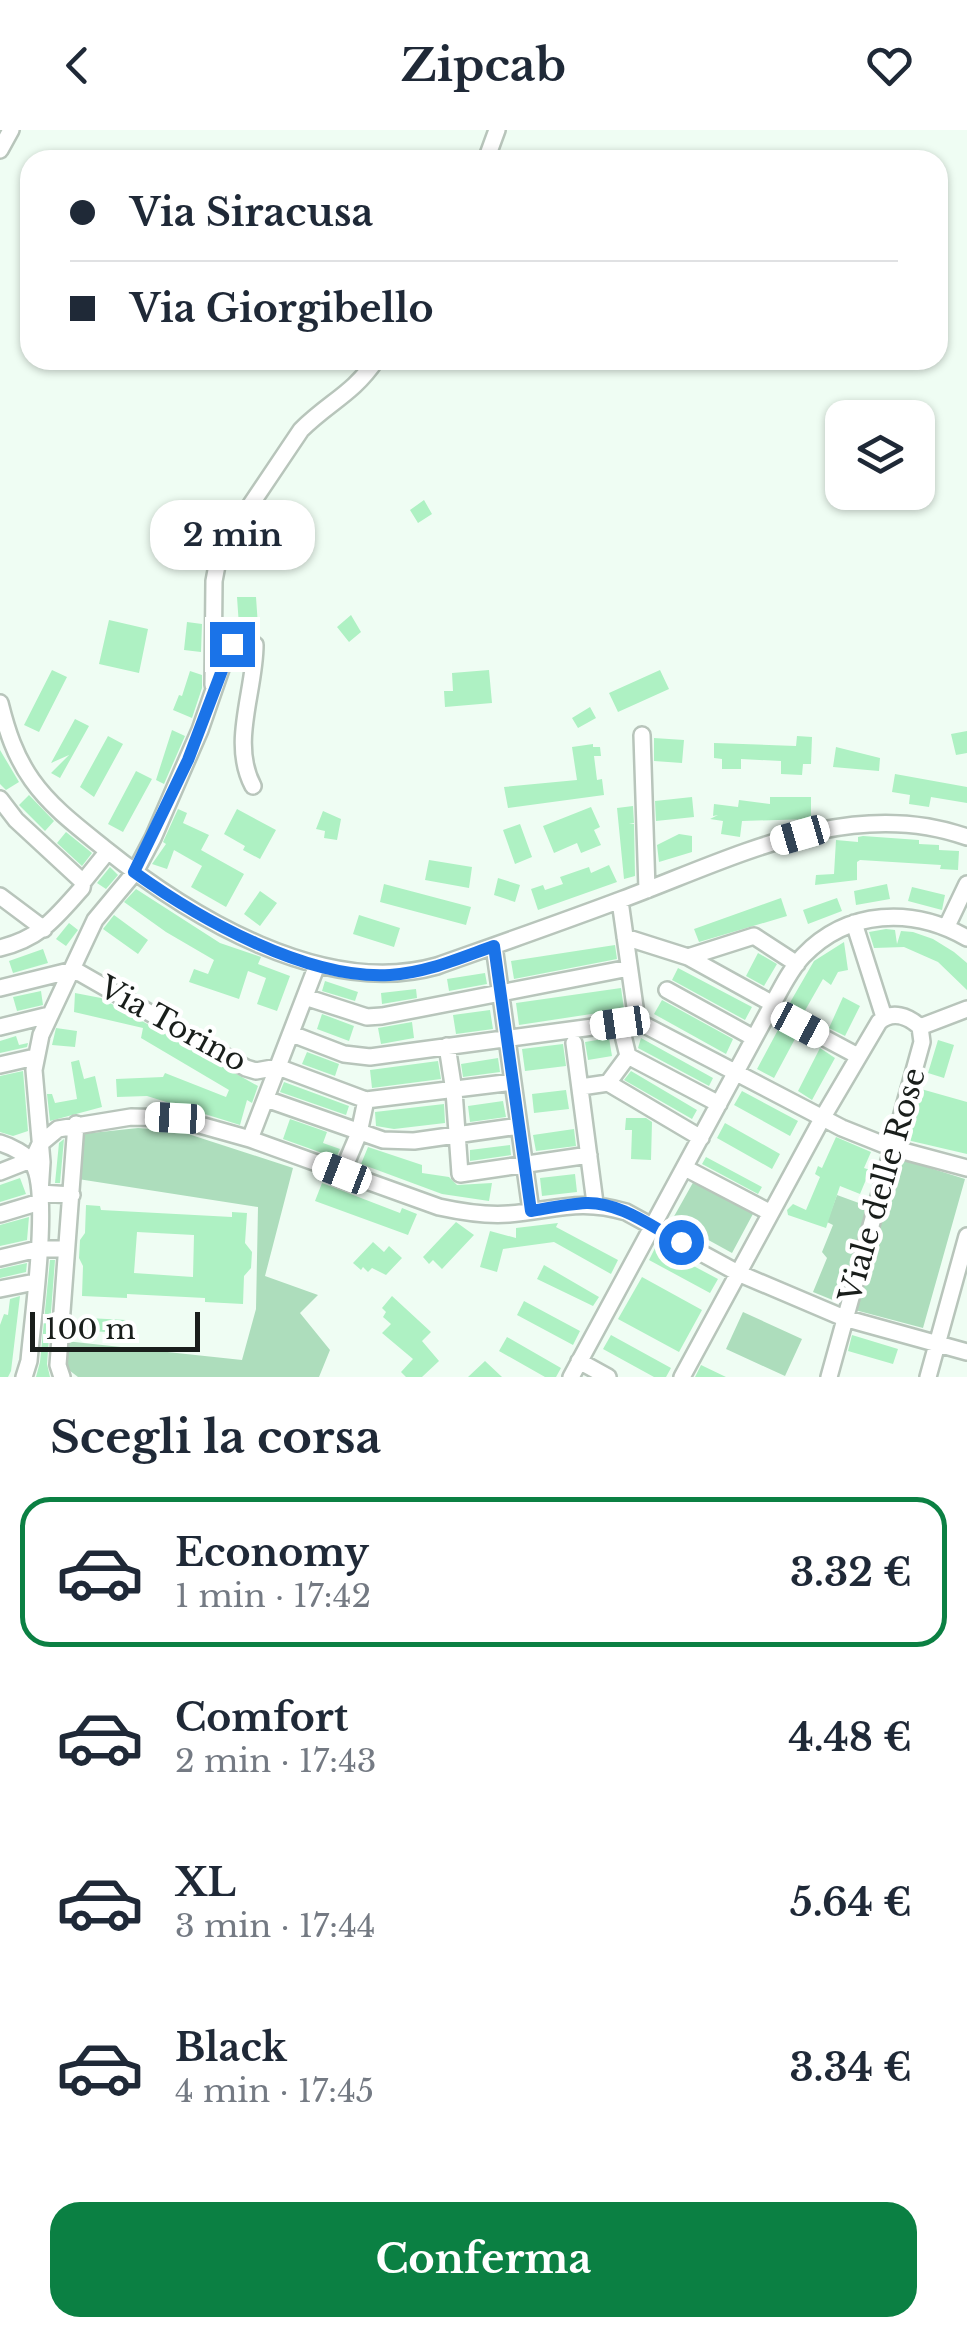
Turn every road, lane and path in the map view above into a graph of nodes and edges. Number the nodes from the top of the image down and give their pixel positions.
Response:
1 (11, 130) edge
2 (0, 150) edge
3 (370, 370) edge
4 (214, 689) junction
5 (0, 702) edge
6 (642, 736) dead end
7 (4, 742) edge
8 (253, 786) dead end
9 (0, 799) edge
10 (967, 837) edge
11 (108, 851) junction
12 (134, 872) junction
13 (83, 882) junction
14 (967, 884) edge
15 (647, 890) junction
16 (0, 896) edge
17 (620, 901) junction
18 (854, 924) junction
19 (947, 926) junction
20 (44, 929) junction
21 (625, 937) junction
22 (967, 938) edge
23 (494, 946) junction
24 (0, 948) edge
25 (688, 957) junction
26 (798, 964) junction
27 (318, 965) junction
28 (629, 968) junction
29 (69, 971) junction
30 (0, 988) edge
31 (667, 990) dead end
32 (500, 992) junction
33 (305, 998) junction
34 (771, 1006) junction
35 (967, 1009) edge
36 (50, 1015) junction
37 (884, 1017) junction
38 (628, 1022) junction
39 (0, 1027) edge
40 (920, 1027) junction
41 (292, 1034) junction
42 (506, 1038) junction
43 (754, 1038) junction
44 (574, 1043) dead end
45 (446, 1046) junction
46 (35, 1056) junction
47 (628, 1056) junction
48 (858, 1056) junction
49 (0, 1065) edge
50 (278, 1067) junction
51 (736, 1072) junction
52 (512, 1082) junction
53 (608, 1083) junction
54 (581, 1087) junction
55 (454, 1090) junction
56 (266, 1099) junction
57 (366, 1100) junction
58 (719, 1104) junction
59 (823, 1117) junction
60 (76, 1124) junction
61 (519, 1126) junction
62 (359, 1133) junction
63 (458, 1135) junction
64 (250, 1138) junction
65 (701, 1138) junction
66 (6, 1145) edge
67 (892, 1148) junction
68 (589, 1155) junction
69 (35, 1160) junction
70 (524, 1164) junction
71 (685, 1168) junction
72 (967, 1168) edge
73 (0, 1172) edge
74 (342, 1173) junction
75 (72, 1195) junction
76 (40, 1197) junction
77 (595, 1204) junction
78 (531, 1211) junction
79 (770, 1213) junction
80 (0, 1214) edge
81 (653, 1227) junction
82 (967, 1236) edge
83 (66, 1248) junction
84 (38, 1249) junction
85 (0, 1258) edge
86 (738, 1273) junction
87 (36, 1282) junction
88 (0, 1288) edge
89 (844, 1318) junction
90 (937, 1344) junction
91 (967, 1352) edge
92 (579, 1361) junction
93 (24, 1377) edge
94 (62, 1377) edge
95 (571, 1377) edge
96 (608, 1377) edge
97 (682, 1377) edge
98 (829, 1377) edge
99 (928, 1377) edge

1 - 2 street
3 - 4 street
4 - 8 street
4 - 12 street
5 - 7 street
6 - 15 street
7 - 11 street
9 - 13 street
10 - 15 street
11 - 12 street
11 - 13 street
12 - 27 street
12 - 29 street
13 - 20 street
14 - 19 street
15 - 17 street
16 - 20 street
17 - 21 street
17 - 23 street
18 - 19 street
18 - 26 street
18 - 37 street
19 - 22 street
20 - 24 street
21 - 25 street
21 - 28 street
23 - 27 street
23 - 32 street
25 - 26 street
25 - 34 street
26 - 34 street
27 - 33 street
28 - 32 street
28 - 38 street
29 - 30 street
29 - 36 street
29 - 50 street, Via Torino
31 - 43 street
32 - 33 street
32 - 42 street
33 - 41 street
34 - 43 street
34 - 48 street
35 - 40 street
36 - 39 street
36 - 46 street
37 - 40 street, Viale delle Rose
37 - 48 street, Viale delle Rose
38 - 42 street
38 - 47 street
38 - 51 street
40 - 67 street, Viale delle Rose
41 - 45 street
41 - 50 street
42 - 45 street
42 - 52 street
43 - 51 street
44 - 54 street
45 - 55 street
46 - 49 street
46 - 69 street
47 - 53 street
47 - 58 street
48 - 59 street, Viale delle Rose
50 - 56 street
50 - 57 street, Via Torino
51 - 58 street
51 - 59 street
52 - 55 street
52 - 61 street
53 - 54 street
53 - 65 street
54 - 68 street
55 - 57 street
55 - 63 street
56 - 62 street
56 - 64 street
57 - 62 street
58 - 65 street
59 - 67 street
59 - 79 street, Viale delle Rose
60 - 64 street
60 - 69 street
60 - 75 street
61 - 63 street
61 - 70 street
62 - 63 street
62 - 74 street
63 - 70 street
64 - 74 street
65 - 71 street
66 - 69 street
67 - 72 street
67 - 89 street, Viale delle Rose
68 - 70 street
68 - 77 street
69 - 73 street
69 - 76 street
70 - 78 street
71 - 79 street
71 - 81 street
74 - 78 street
75 - 76 street
75 - 83 street
76 - 80 street
76 - 84 street
77 - 78 street
77 - 81 street
79 - 86 street, Viale delle Rose
81 - 86 street
81 - 92 street
82 - 90 street
83 - 84 street
83 - 94 street
84 - 85 street
84 - 87 street
86 - 89 street
86 - 97 street, Viale delle Rose
87 - 88 street
87 - 93 street
89 - 90 street
89 - 98 street, Viale delle Rose
90 - 91 street
90 - 99 street
92 - 95 street
92 - 96 street

